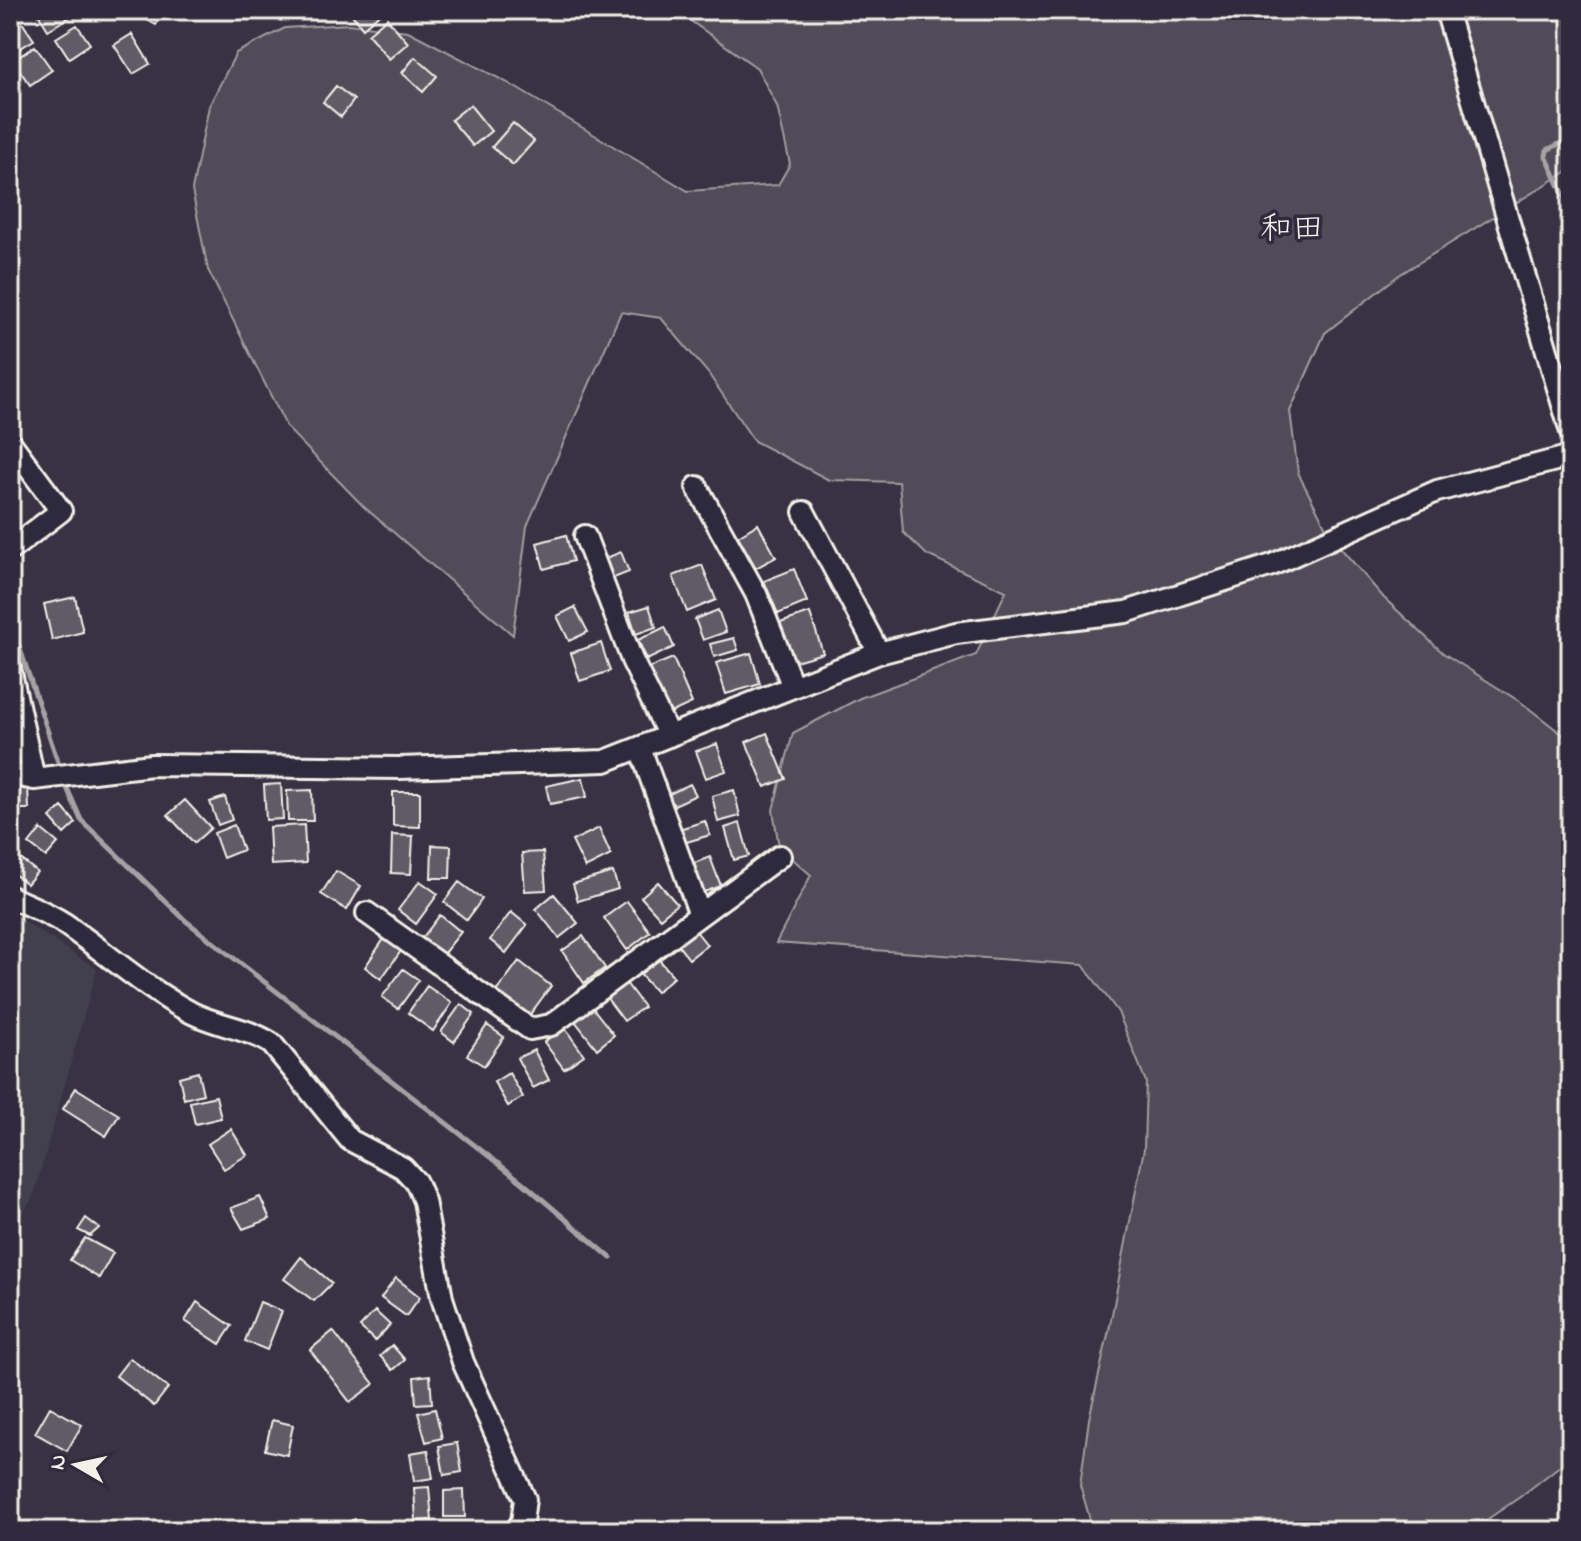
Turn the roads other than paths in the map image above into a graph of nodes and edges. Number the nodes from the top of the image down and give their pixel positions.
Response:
1 (1446, 10) edge
2 (1571, 432) edge
3 (10, 442) edge
4 (1571, 456) edge
5 (697, 487) dead end
6 (804, 512) dead end
7 (585, 536) dead end
8 (10, 550) edge
9 (879, 653) junction
10 (10, 668) edge
11 (793, 687) junction
12 (669, 736) junction
13 (640, 748) junction
14 (10, 774) edge
15 (34, 779) junction
16 (780, 856) dead end
17 (10, 897) edge
18 (367, 913) dead end
19 (700, 915) junction
20 (515, 1531) edge

1 - 2 street
3 - 8 street
4 - 9 street
5 - 11 street
6 - 9 street
7 - 12 street
9 - 11 street
10 - 15 street
11 - 12 street
12 - 13 street
13 - 15 street
13 - 19 street
14 - 15 street
16 - 19 street
17 - 20 street
18 - 19 street

